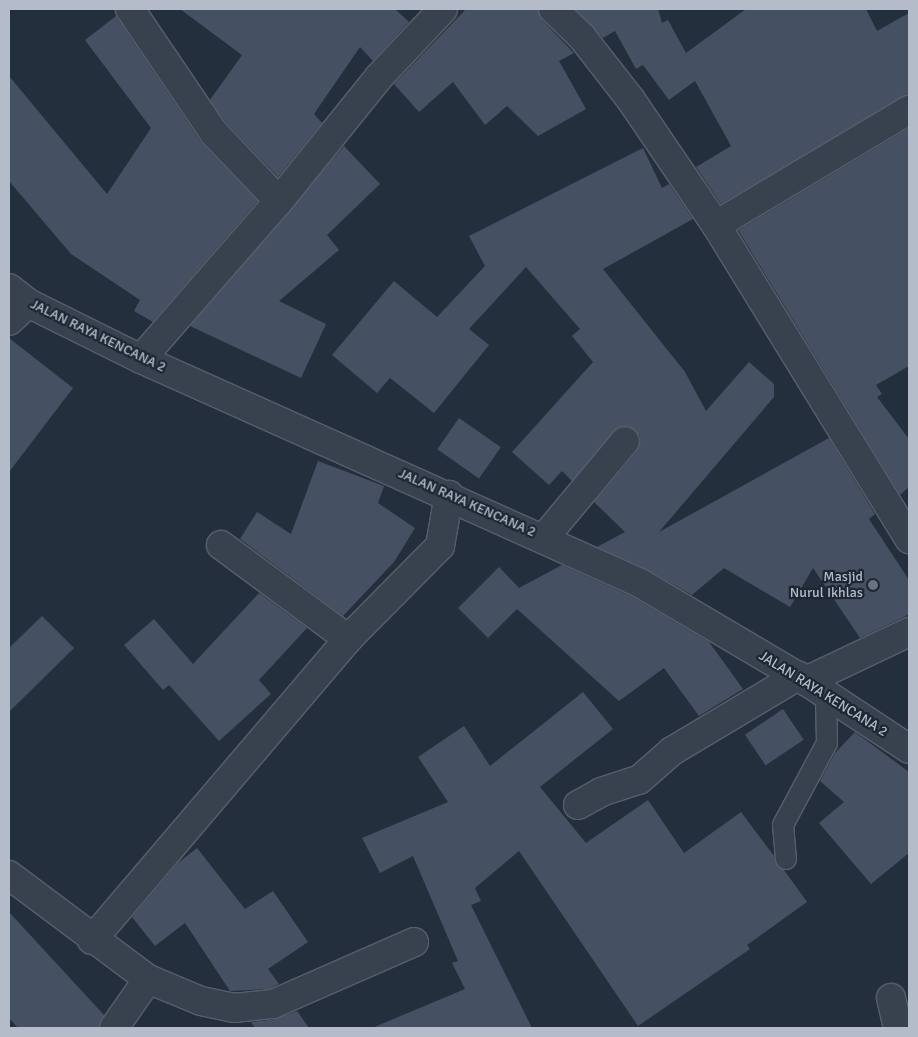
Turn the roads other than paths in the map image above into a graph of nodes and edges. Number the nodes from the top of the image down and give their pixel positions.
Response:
1 (130, 9) edge
2 (443, 9) edge
3 (553, 9) edge
4 (909, 110) edge
5 (280, 201) junction
6 (716, 225) junction
7 (15, 304) edge
8 (141, 359) junction
9 (625, 440) dead end
10 (449, 495) junction
11 (905, 525) edge
12 (544, 538) junction
13 (221, 545) dead end
14 (909, 632) edge
15 (348, 639) junction
16 (810, 684) junction
17 (909, 749) edge
18 (578, 805) dead end
19 (786, 858) dead end
20 (9, 875) edge
21 (92, 940) junction
22 (414, 942) dead end
23 (148, 980) junction
24 (891, 998) dead end
25 (114, 1028) edge
26 (898, 1028) edge

1 - 5 street
2 - 5 street
3 - 6 street
4 - 6 street
5 - 8 street
6 - 11 street
7 - 8 street, JALAN RAYA KENCANA 2
8 - 10 street, JALAN RAYA KENCANA 2
9 - 12 street
10 - 12 street, JALAN RAYA KENCANA 2
10 - 15 street
12 - 16 street, JALAN RAYA KENCANA 2
13 - 15 street
14 - 16 street
15 - 21 street
16 - 17 street, JALAN RAYA KENCANA 2
16 - 18 street
16 - 19 lane
20 - 21 street
21 - 23 street
22 - 23 street
23 - 25 street
24 - 26 street

